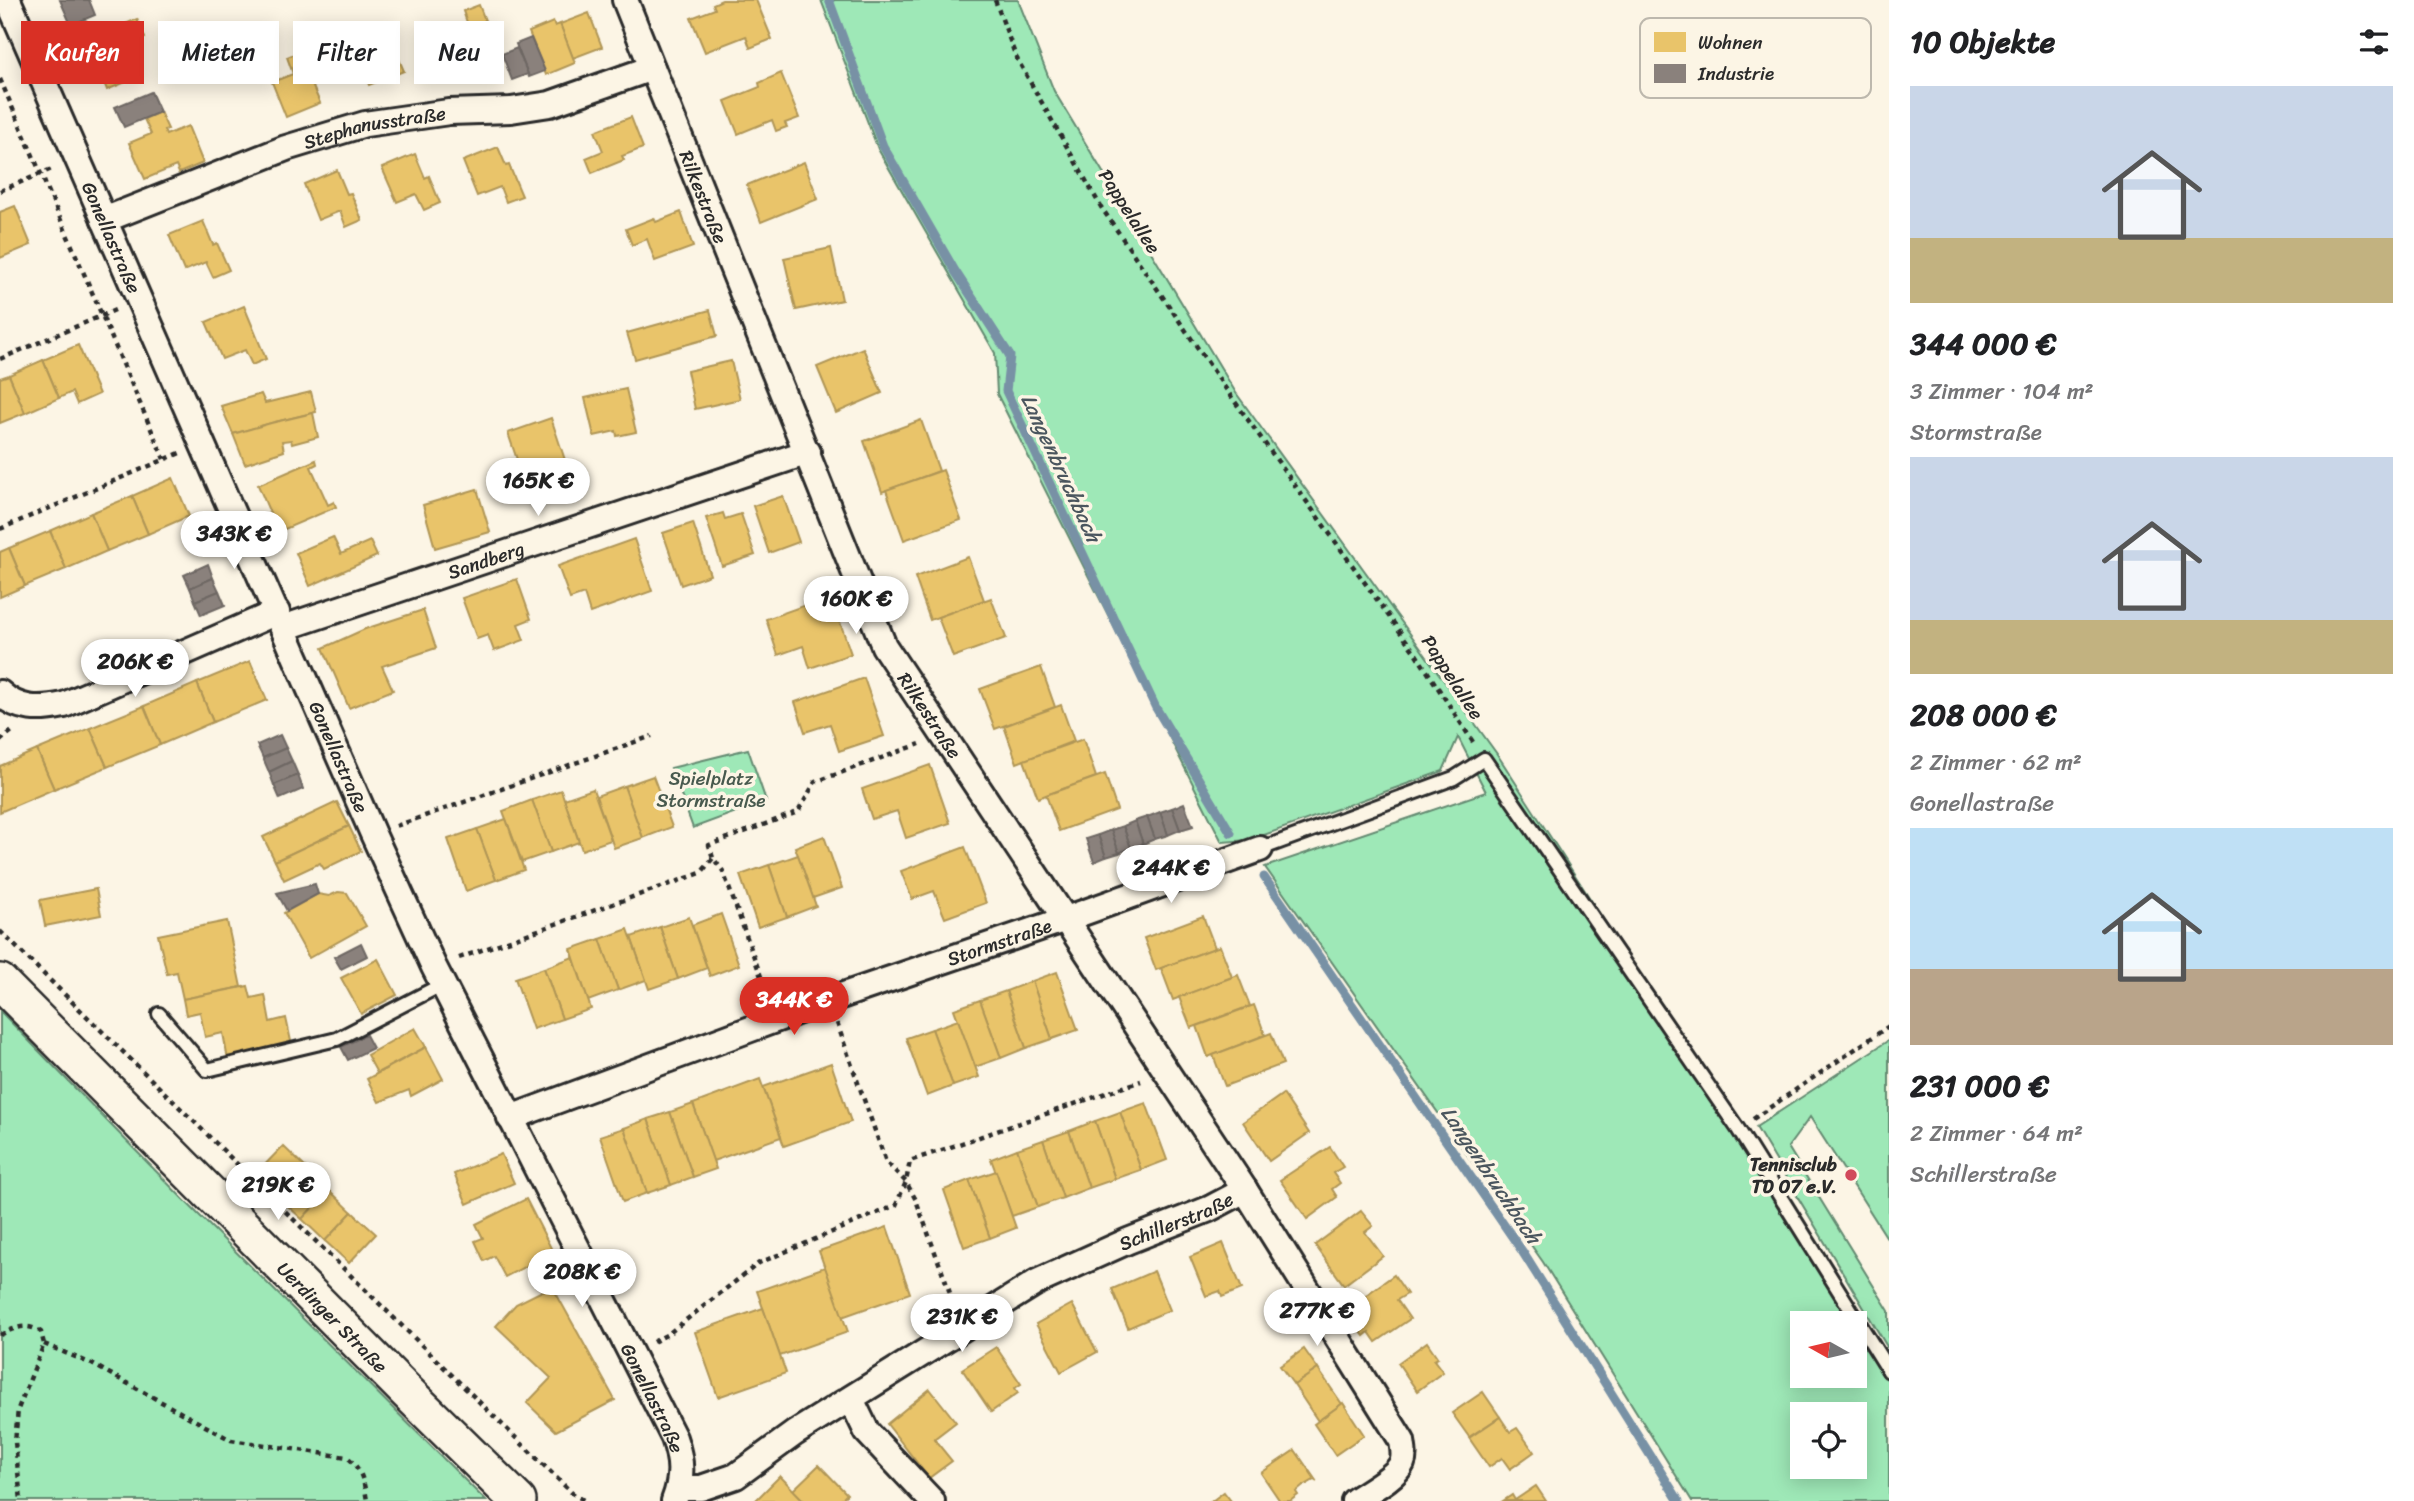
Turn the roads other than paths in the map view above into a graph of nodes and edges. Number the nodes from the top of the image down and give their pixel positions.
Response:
1 (8, 0) edge
2 (625, 0) edge
3 (652, 68) junction
4 (104, 220) junction
5 (808, 452) junction
6 (280, 620) junction
7 (0, 692) edge
8 (1260, 849) joint
9 (1066, 919) junction
10 (438, 975) junction
11 (0, 982) edge
12 (159, 1014) dead end
13 (510, 1118) junction
14 (1245, 1190) junction
15 (1889, 1371) edge
16 (851, 1399) junction
17 (677, 1494) edge
18 (519, 1501) edge
19 (932, 1501) edge
20 (1354, 1501) edge

1 - 4 street, Gonellastraße
2 - 3 street, Rilkestraße
3 - 4 street, Stephanusstraße
3 - 5 street, Rilkestraße
4 - 6 street, Gonellastraße
5 - 6 street, Sandberg
5 - 9 street, Rilkestraße
6 - 7 street, Sandberg
6 - 10 street, Gonellastraße
8 - 9 street, Stormstraße
8 - 15 lane, Stormstraße
9 - 13 street, Stormstraße
9 - 14 street, Rilkestraße
10 - 12 lane
10 - 13 street, Gonellastraße
11 - 18 street, Uerdinger Straße
13 - 17 street, Gonellastraße
14 - 16 street, Schillerstraße
14 - 20 street, Schillerstraße
16 - 17 street, Schillerstraße
16 - 19 street

